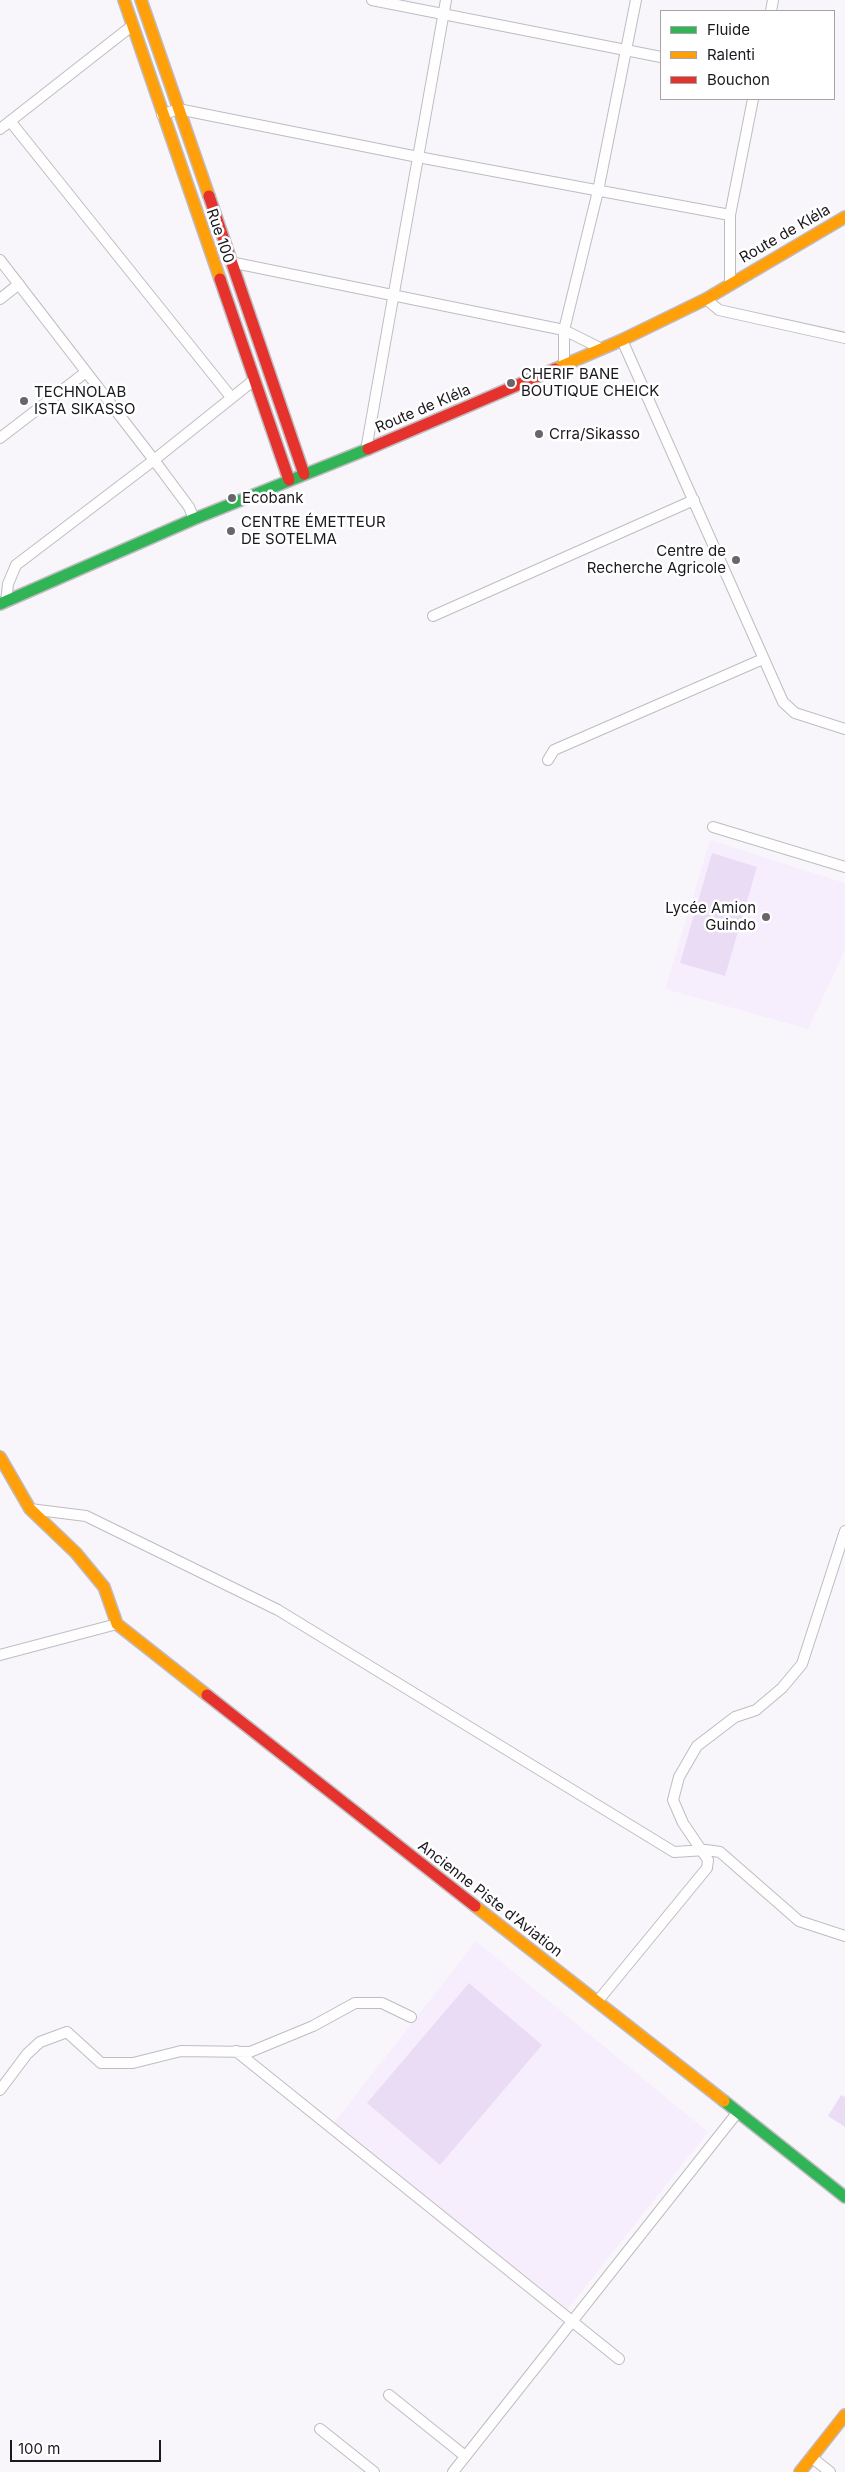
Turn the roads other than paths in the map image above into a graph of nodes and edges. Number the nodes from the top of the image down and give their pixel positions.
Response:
1 (124, 0) edge
2 (141, 0) edge
3 (372, 0) edge
4 (446, 0) edge
5 (636, 0) edge
6 (443, 14) junction
7 (133, 25) junction
8 (627, 50) junction
9 (660, 57) edge
10 (753, 100) edge
11 (178, 109) junction
12 (162, 115) junction
13 (10, 121) junction
14 (0, 129) edge
15 (418, 157) junction
16 (598, 191) junction
17 (730, 216) junction
18 (845, 217) edge
19 (0, 260) edge
20 (230, 262) junction
21 (19, 284) junction
22 (730, 284) junction
23 (393, 294) junction
24 (0, 299) edge
25 (706, 299) junction
26 (564, 330) junction
27 (845, 338) edge
28 (622, 340) junction
29 (602, 349) junction
30 (564, 366) junction
31 (86, 372) junction
32 (254, 380) junction
33 (231, 397) junction
34 (0, 438) edge
35 (366, 450) junction
36 (154, 460) junction
37 (304, 474) junction
38 (289, 480) junction
39 (694, 500) junction
40 (194, 519) junction
41 (3, 603) edge
42 (433, 616) dead end
43 (763, 659) junction
44 (845, 729) edge
45 (548, 760) dead end
46 (713, 827) dead end
47 (845, 867) edge
48 (0, 1456) edge
49 (30, 1509) junction
50 (845, 1531) edge
51 (117, 1624) junction
52 (0, 1655) edge
53 (702, 1850) junction
54 (845, 1936) edge
55 (597, 2002) junction
56 (411, 2017) dead end
57 (236, 2052) junction
58 (0, 2090) edge
59 (737, 2113) junction
60 (845, 2197) edge
61 (571, 2321) junction
62 (619, 2359) dead end
63 (389, 2395) dead end
64 (845, 2415) edge
65 (320, 2429) dead end
66 (465, 2456) junction
67 (812, 2457) junction
68 (374, 2472) edge
69 (453, 2472) edge
70 (800, 2472) edge
71 (830, 2472) edge

1 - 7 street, Rue 100
2 - 11 street
3 - 6 street
4 - 6 street
5 - 8 street
6 - 8 street
6 - 15 street
7 - 12 street, Rue 100
7 - 13 street
8 - 9 street
8 - 16 street
10 - 17 street
11 - 12 street
11 - 15 street
11 - 20 street
12 - 32 street, Rue 100
13 - 14 street
13 - 33 street
15 - 16 street
15 - 23 street
16 - 17 street
16 - 26 street
17 - 22 street
18 - 22 street, Route de Kléla
19 - 21 street
20 - 23 street
20 - 37 street
21 - 24 street
21 - 31 street
22 - 25 street, Route de Kléla
23 - 26 street
23 - 35 street
25 - 27 street
25 - 28 street, Route de Kléla
26 - 29 street
26 - 30 street
28 - 29 street, Route de Kléla
28 - 39 street
29 - 30 street, Route de Kléla
30 - 35 street, Route de Kléla
31 - 34 street
31 - 36 street
32 - 33 street
32 - 38 street, Rue 100
33 - 36 street
35 - 37 street, Route de Kléla
36 - 40 street
36 - 41 street
37 - 38 street, Route de Kléla
38 - 40 street, Route de Kléla
39 - 42 street
39 - 43 street
40 - 41 street, Route de Kléla
43 - 44 street
43 - 45 street
46 - 47 street
48 - 49 street
49 - 51 street
49 - 53 street
50 - 53 street
51 - 52 street
51 - 55 street, Ancienne Piste d'Aviation
53 - 54 street
53 - 55 street
55 - 59 street, Ancienne Piste d'Aviation
56 - 57 street
57 - 58 street
57 - 61 street
59 - 60 street, Ancienne Piste d'Aviation
59 - 61 street
61 - 62 street
61 - 66 street
63 - 66 street
64 - 67 street
65 - 68 street
66 - 69 street
67 - 70 street
67 - 71 street

